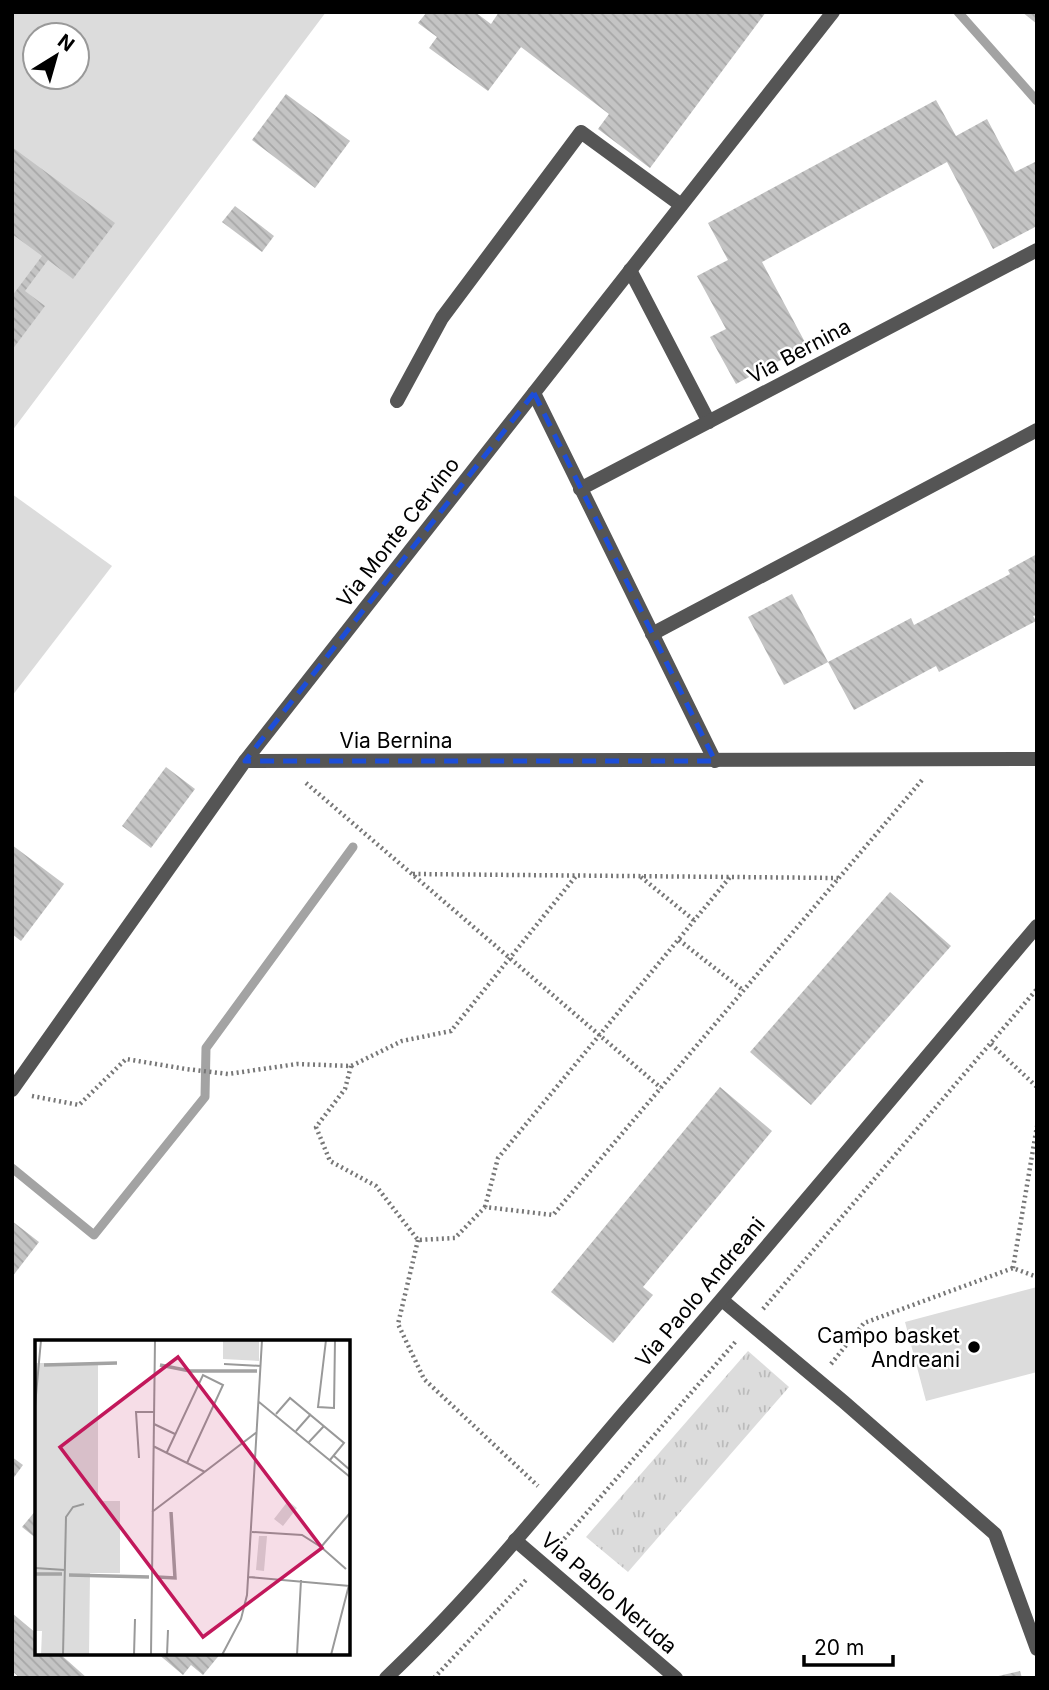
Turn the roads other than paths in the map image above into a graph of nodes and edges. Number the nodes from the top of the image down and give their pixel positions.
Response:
1 (833, 12) edge
2 (681, 205) junction
3 (1037, 250) edge
4 (630, 270) junction
5 (534, 393) junction
6 (397, 401) dead end
7 (709, 422) junction
8 (1037, 430) edge
9 (580, 489) junction
10 (652, 634) junction
11 (1037, 759) edge
12 (245, 761) junction
13 (715, 761) junction
14 (1037, 926) edge
15 (12, 1090) edge
16 (722, 1300) junction
17 (515, 1540) junction
18 (1037, 1649) edge
19 (386, 1678) edge
20 (676, 1678) edge

1 - 2 street, Via Monte Cervino
2 - 4 street, Via Monte Cervino
2 - 6 street
3 - 7 street, Via Bernina
4 - 5 street, Via Monte Cervino
4 - 7 street
5 - 9 street
5 - 12 street, Via Monte Cervino
7 - 9 street, Via Bernina
8 - 10 street
9 - 10 street
10 - 13 street
11 - 13 street, Via Bernina
12 - 13 street, Via Bernina
12 - 15 street, Via Monte Cervino
14 - 16 street, Via Paolo Andreani
16 - 17 street, Via Paolo Andreani
16 - 18 street
17 - 19 street, Via Paolo Andreani
17 - 20 street, Via Pablo Neruda

